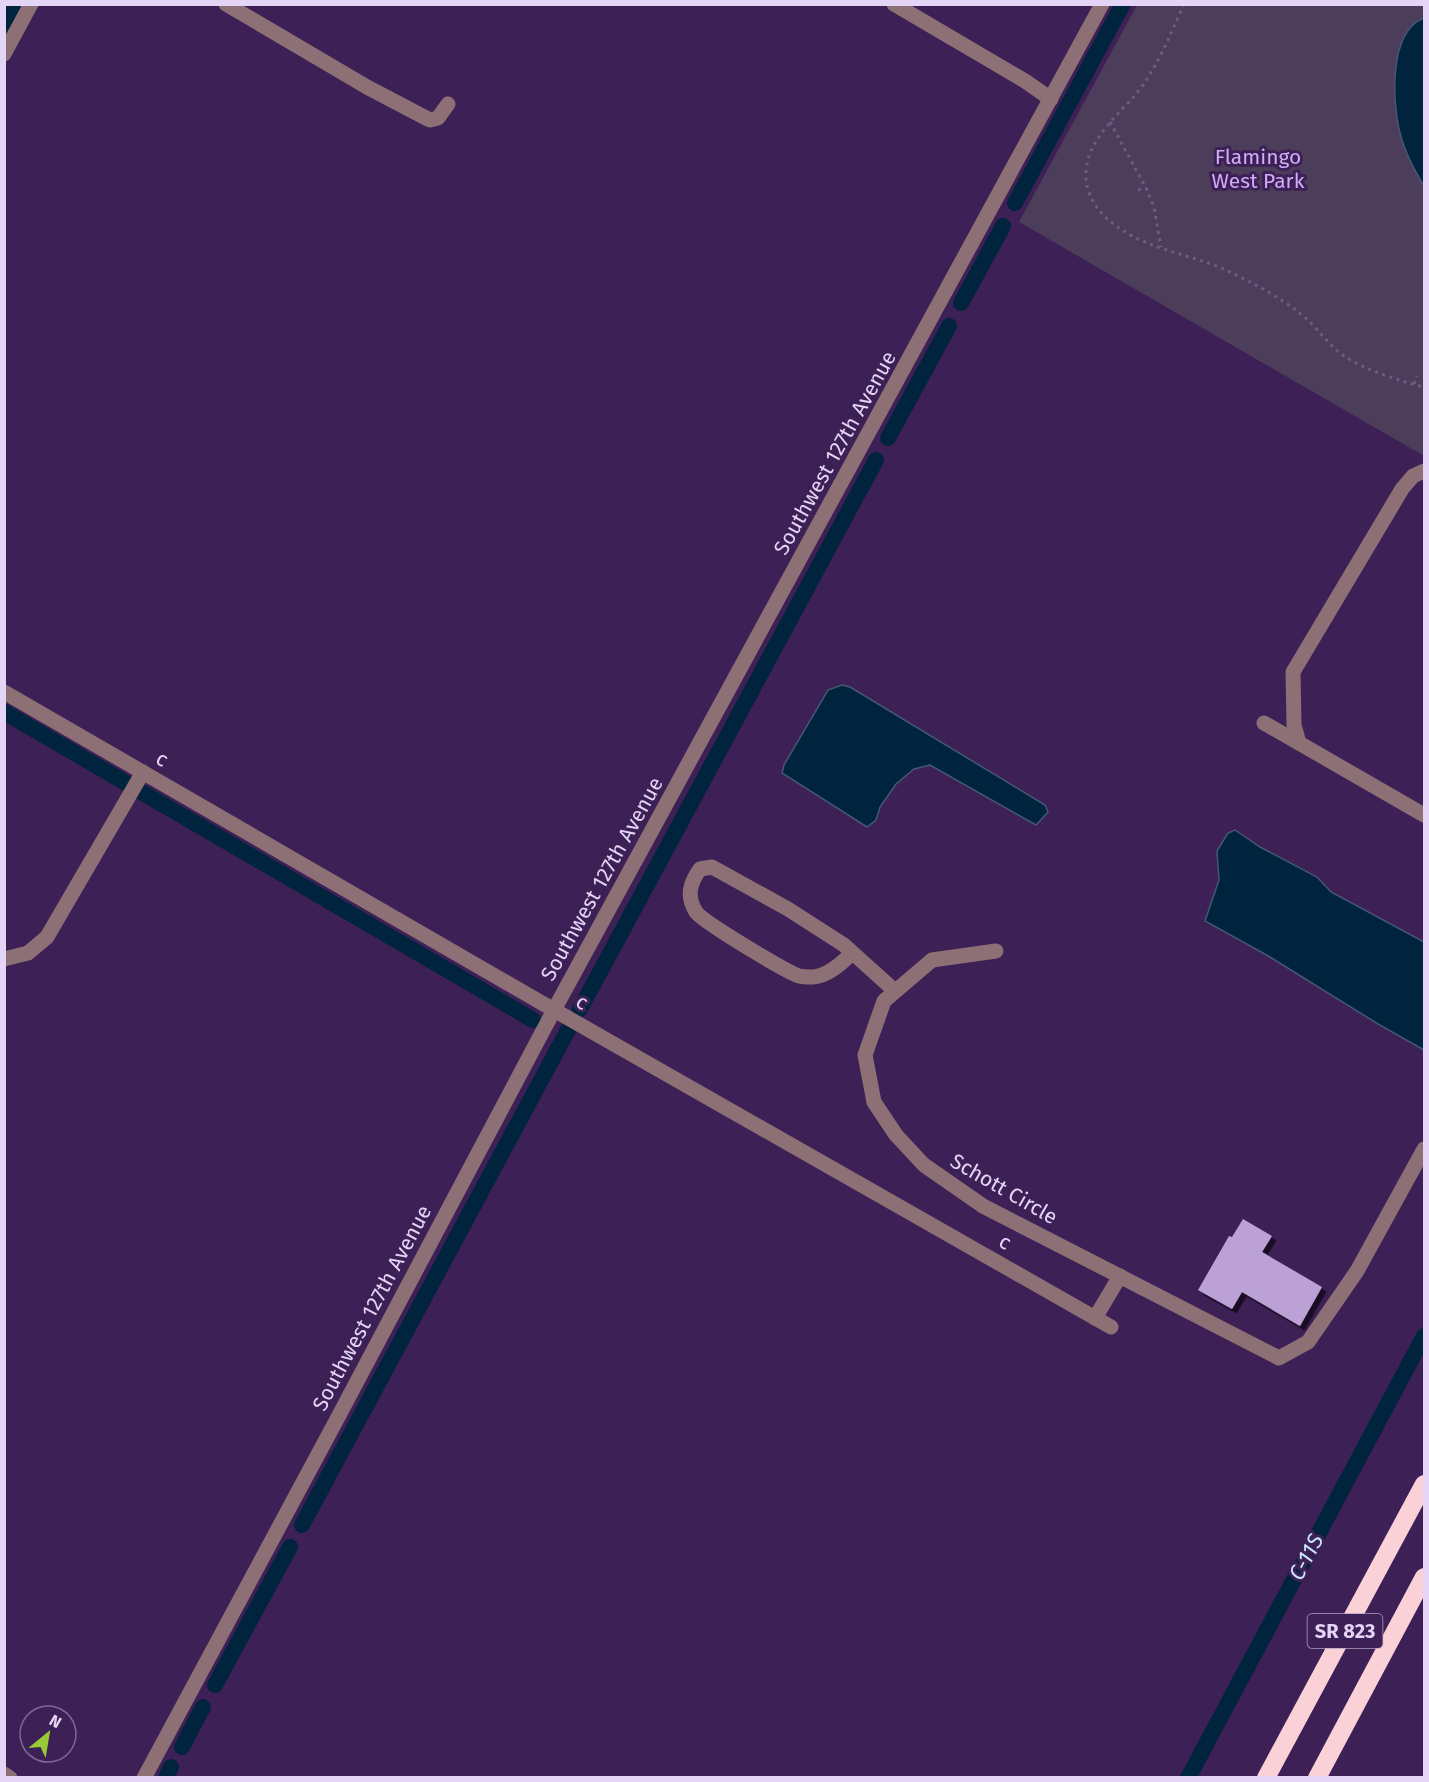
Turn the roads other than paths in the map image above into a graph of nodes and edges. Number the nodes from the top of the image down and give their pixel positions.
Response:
1 (31, 4) edge
2 (226, 4) edge
3 (894, 4) edge
4 (1102, 4) edge
5 (4, 54) edge
6 (1051, 99) junction
7 (448, 104) dead end
8 (1425, 471) edge
9 (4, 692) edge
10 (1264, 723) dead end
11 (1299, 743) junction
12 (141, 774) junction
13 (1425, 816) edge
14 (996, 951) dead end
15 (852, 952) junction
16 (4, 959) edge
17 (895, 991) junction
18 (554, 1010) junction
19 (1425, 1149) edge
20 (1120, 1276) junction
21 (1095, 1318) junction
22 (1111, 1327) dead end
23 (1425, 1484) edge
24 (1425, 1576) edge
25 (4, 1774) edge
26 (10, 1778) edge
27 (144, 1778) edge
28 (1266, 1778) edge
29 (1317, 1778) edge

1 - 5 street
2 - 7 street
3 - 6 street
4 - 6 street, Southwest 127th Avenue
6 - 18 street, Southwest 127th Avenue
8 - 11 street
9 - 12 street, c
10 - 11 street
11 - 13 street
12 - 16 street
12 - 18 street, c
14 - 17 street, Schott Circle
15 - 15 street
15 - 17 street
17 - 20 street, Schott Circle
18 - 21 street, c
18 - 27 street, Southwest 127th Avenue
19 - 20 street, Schott Circle
20 - 21 street
21 - 22 street, c
23 - 28 highway, SR 823
24 - 29 highway, SR 823
25 - 26 street

